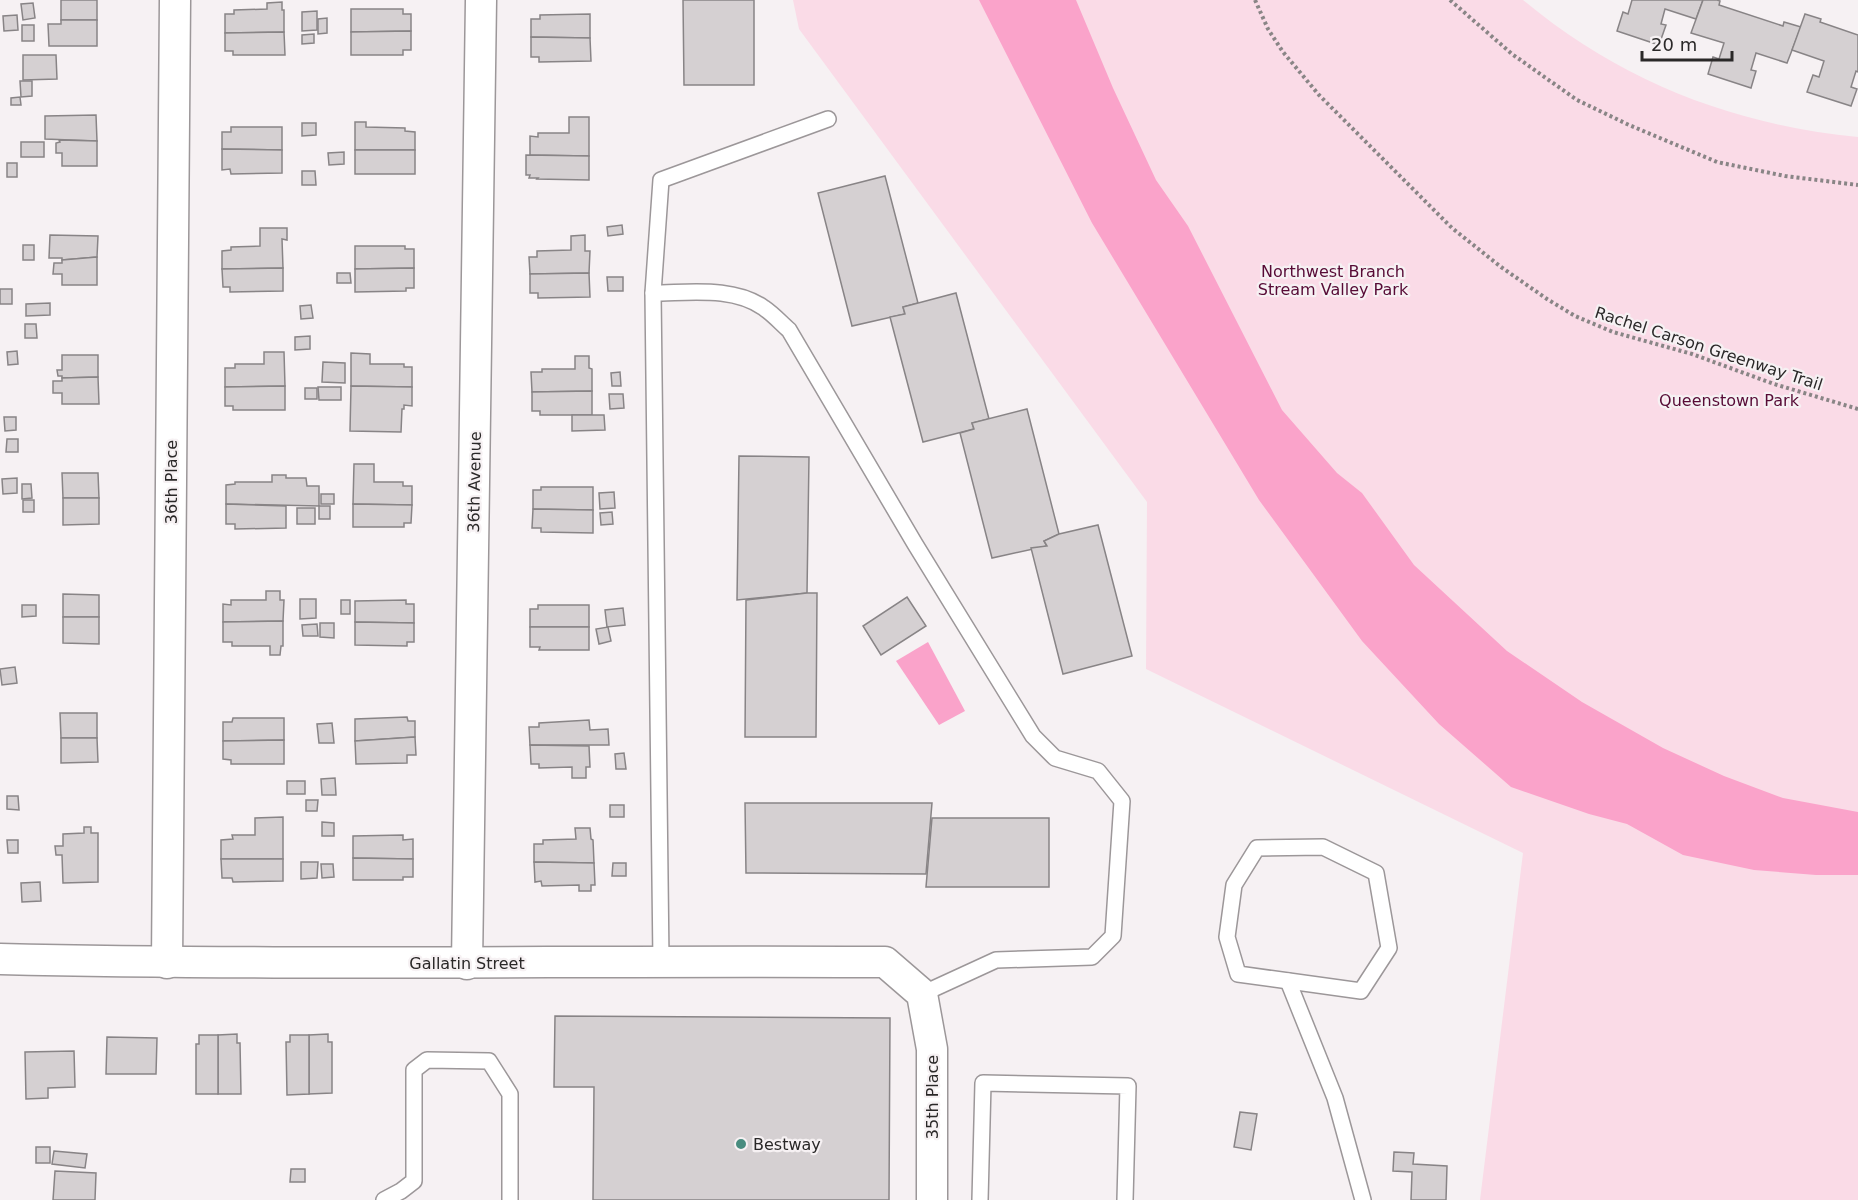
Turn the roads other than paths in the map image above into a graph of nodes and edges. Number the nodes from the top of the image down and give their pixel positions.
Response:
1 (175, 0) edge
2 (481, 0) edge
3 (828, 119) dead end
4 (653, 293) junction
5 (0, 959) edge
6 (661, 961) junction
7 (167, 963) junction
8 (467, 964) junction
9 (1288, 981) junction
10 (922, 994) junction
11 (384, 1200) edge
12 (510, 1200) edge
13 (932, 1200) edge
14 (980, 1200) edge
15 (1125, 1200) edge
16 (1363, 1200) edge

1 - 7 street, 36th Place
2 - 8 street, 36th Avenue
3 - 4 lane
4 - 6 lane
4 - 10 lane
5 - 7 street, Gallatin Street
6 - 8 street, Gallatin Street
6 - 10 street, Gallatin Street
7 - 8 street, Gallatin Street
9 - 9 lane
9 - 16 lane
10 - 13 street, 35th Place
11 - 12 lane
14 - 15 lane

